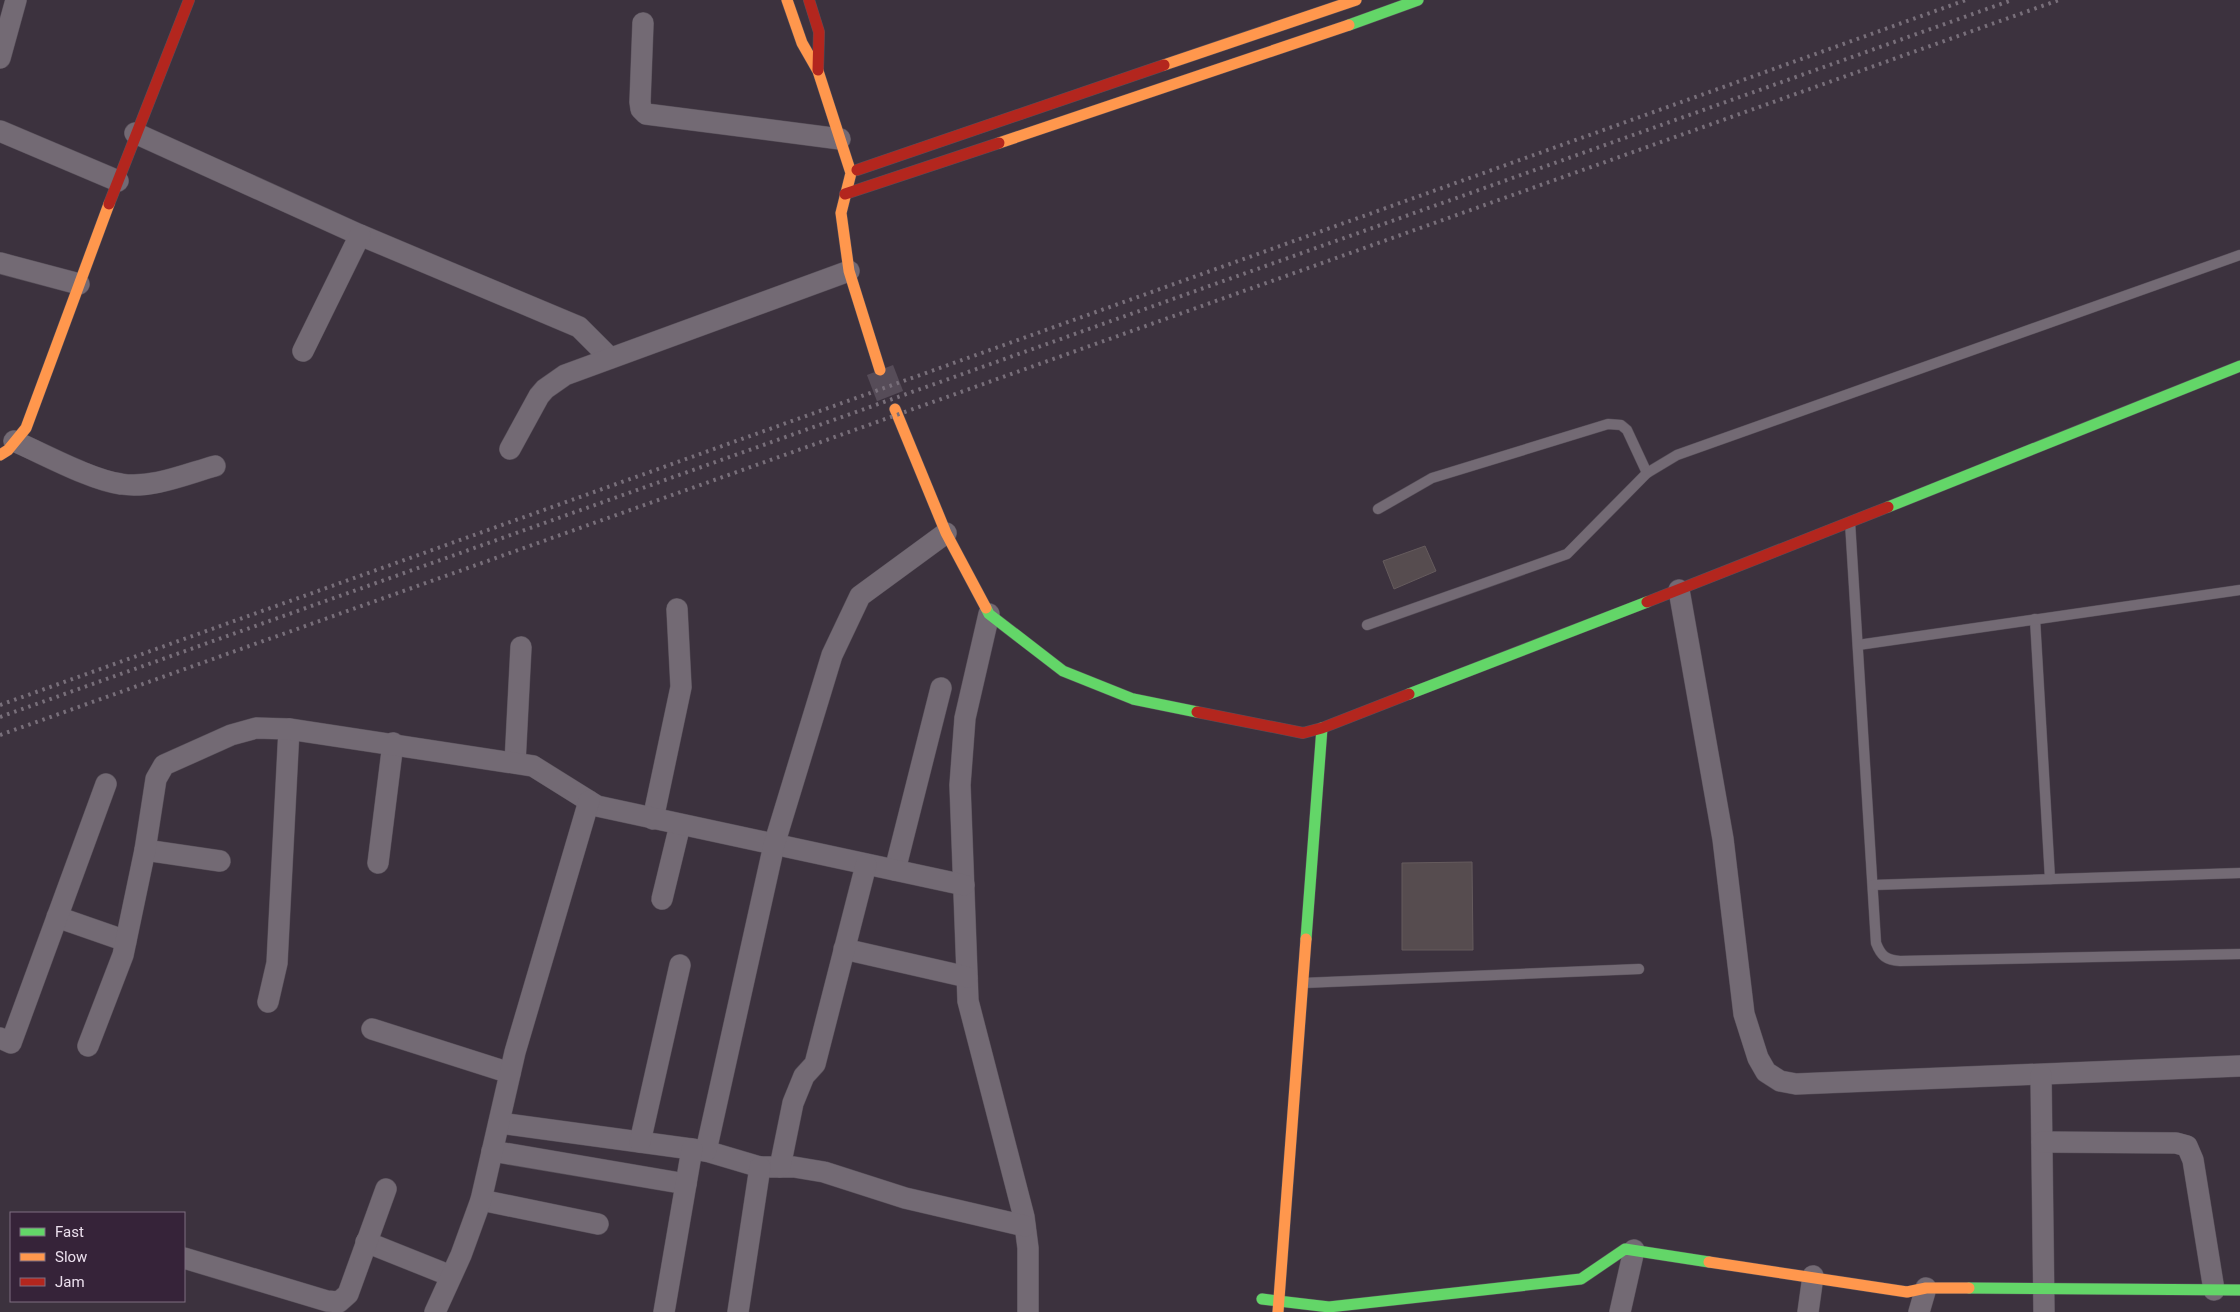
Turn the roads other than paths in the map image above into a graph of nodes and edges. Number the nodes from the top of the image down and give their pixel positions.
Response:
1 (16, 0) edge
2 (189, 0) edge
3 (787, 0) edge
4 (809, 0) edge
5 (1356, 0) edge
6 (1418, 0) edge
7 (643, 23) dead end
8 (0, 58) edge
9 (818, 71) junction
10 (0, 131) edge
11 (135, 133) junction
12 (840, 139) junction
13 (851, 173) junction
14 (118, 181) junction
15 (845, 194) junction
16 (360, 235) junction
17 (2240, 255) edge
18 (0, 263) edge
19 (849, 270) junction
20 (79, 284) junction
21 (303, 351) dead end
22 (610, 358) junction
23 (2240, 366) edge
24 (880, 370) tunnel mouth
25 (894, 409) tunnel mouth
26 (7, 448) edge
27 (510, 448) dead end
28 (215, 466) dead end
29 (1646, 472) junction
30 (1378, 509) dead end
31 (1850, 522) junction
32 (946, 533) junction
33 (1679, 590) junction
34 (2240, 590) edge
35 (677, 609) dead end
36 (989, 614) junction
37 (2035, 620) junction
38 (1367, 625) dead end
39 (1858, 645) junction
40 (521, 647) dead end
41 (941, 688) dead end
42 (1322, 728) junction
43 (289, 729) junction
44 (393, 743) junction
45 (515, 763) junction
46 (106, 784) dead end
47 (589, 801) junction
48 (652, 818) junction
49 (680, 825) junction
50 (774, 846) junction
51 (146, 850) junction
52 (220, 861) dead end
53 (378, 863) dead end
54 (866, 865) junction
55 (895, 870) junction
56 (2240, 873) edge
57 (2050, 879) junction
58 (964, 885) junction
59 (1873, 886) junction
60 (662, 899) dead end
61 (57, 917) junction
62 (126, 940) junction
63 (844, 949) junction
64 (2240, 954) edge
65 (680, 965) dead end
66 (1640, 969) dead end
67 (967, 977) junction
68 (1303, 983) junction
69 (268, 1002) dead end
70 (372, 1029) dead end
71 (0, 1038) edge
72 (88, 1046) dead end
73 (2240, 1066) edge
74 (510, 1073) junction
75 (2041, 1075) junction
76 (498, 1123) junction
77 (640, 1142) junction
78 (2042, 1142) junction
79 (699, 1150) junction
80 (492, 1151) junction
81 (770, 1167) junction
82 (686, 1184) junction
83 (386, 1189) dead end
84 (481, 1200) junction
85 (598, 1224) dead end
86 (1025, 1226) junction
87 (366, 1242) junction
88 (1634, 1250) junction
89 (185, 1258) edge
90 (451, 1276) junction
91 (1814, 1276) junction
92 (2043, 1286) junction
93 (1926, 1288) junction
94 (2214, 1290) junction
95 (2240, 1290) edge
96 (1279, 1306) edge
97 (435, 1312) edge
98 (664, 1312) edge
99 (738, 1312) edge
100 (1028, 1312) edge
101 (1261, 1312) edge
102 (1620, 1312) edge
103 (1808, 1312) edge
104 (1920, 1312) edge
105 (2044, 1312) edge

1 - 8 street
2 - 11 main road
3 - 9 main road
4 - 9 main road
5 - 13 main road
6 - 15 main road
7 - 12 street
9 - 12 main road
10 - 14 street
11 - 14 main road
11 - 16 street
12 - 13 main road
13 - 15 main road
14 - 20 main road
15 - 19 main road
16 - 21 street
16 - 22 street
17 - 29 lane
18 - 20 street
19 - 22 street
19 - 24 main road
20 - 26 main road
22 - 27 street
23 - 31 main road
25 - 32 main road
26 - 28 street
29 - 30 lane
29 - 38 lane
31 - 33 main road
31 - 39 lane
32 - 36 main road
32 - 50 street
33 - 42 main road
33 - 75 street
34 - 37 lane
35 - 48 street
36 - 42 main road
36 - 58 street
37 - 39 lane
37 - 57 lane
39 - 59 lane
40 - 45 street
41 - 55 street
42 - 68 main road
43 - 44 street
43 - 51 street
43 - 69 street
44 - 45 street
44 - 53 street
45 - 47 street
46 - 61 street
47 - 48 street
47 - 74 street
48 - 49 street
49 - 50 street
49 - 60 street
50 - 54 street
50 - 79 street
51 - 52 street
51 - 62 street
54 - 55 street
54 - 63 street
55 - 58 street
56 - 57 lane
57 - 59 lane
58 - 67 street
59 - 64 lane
61 - 62 street
61 - 71 street
62 - 72 street
63 - 67 street
63 - 81 street
65 - 77 street
66 - 68 lane
67 - 86 street
68 - 96 main road
70 - 74 street
73 - 75 street
74 - 76 street
75 - 78 street
76 - 77 street
76 - 80 street
77 - 79 street
78 - 92 street
78 - 94 street
79 - 81 street
79 - 82 street
80 - 82 street
80 - 84 street
81 - 86 street
81 - 99 street
82 - 98 street
83 - 87 street
84 - 85 street
84 - 90 street
86 - 100 street
87 - 89 street
87 - 90 street
88 - 91 main road
88 - 96 main road
88 - 102 street
90 - 97 street
91 - 93 main road
91 - 103 street
92 - 93 main road
92 - 94 main road
92 - 105 street
93 - 104 street
94 - 95 main road
96 - 101 main road

